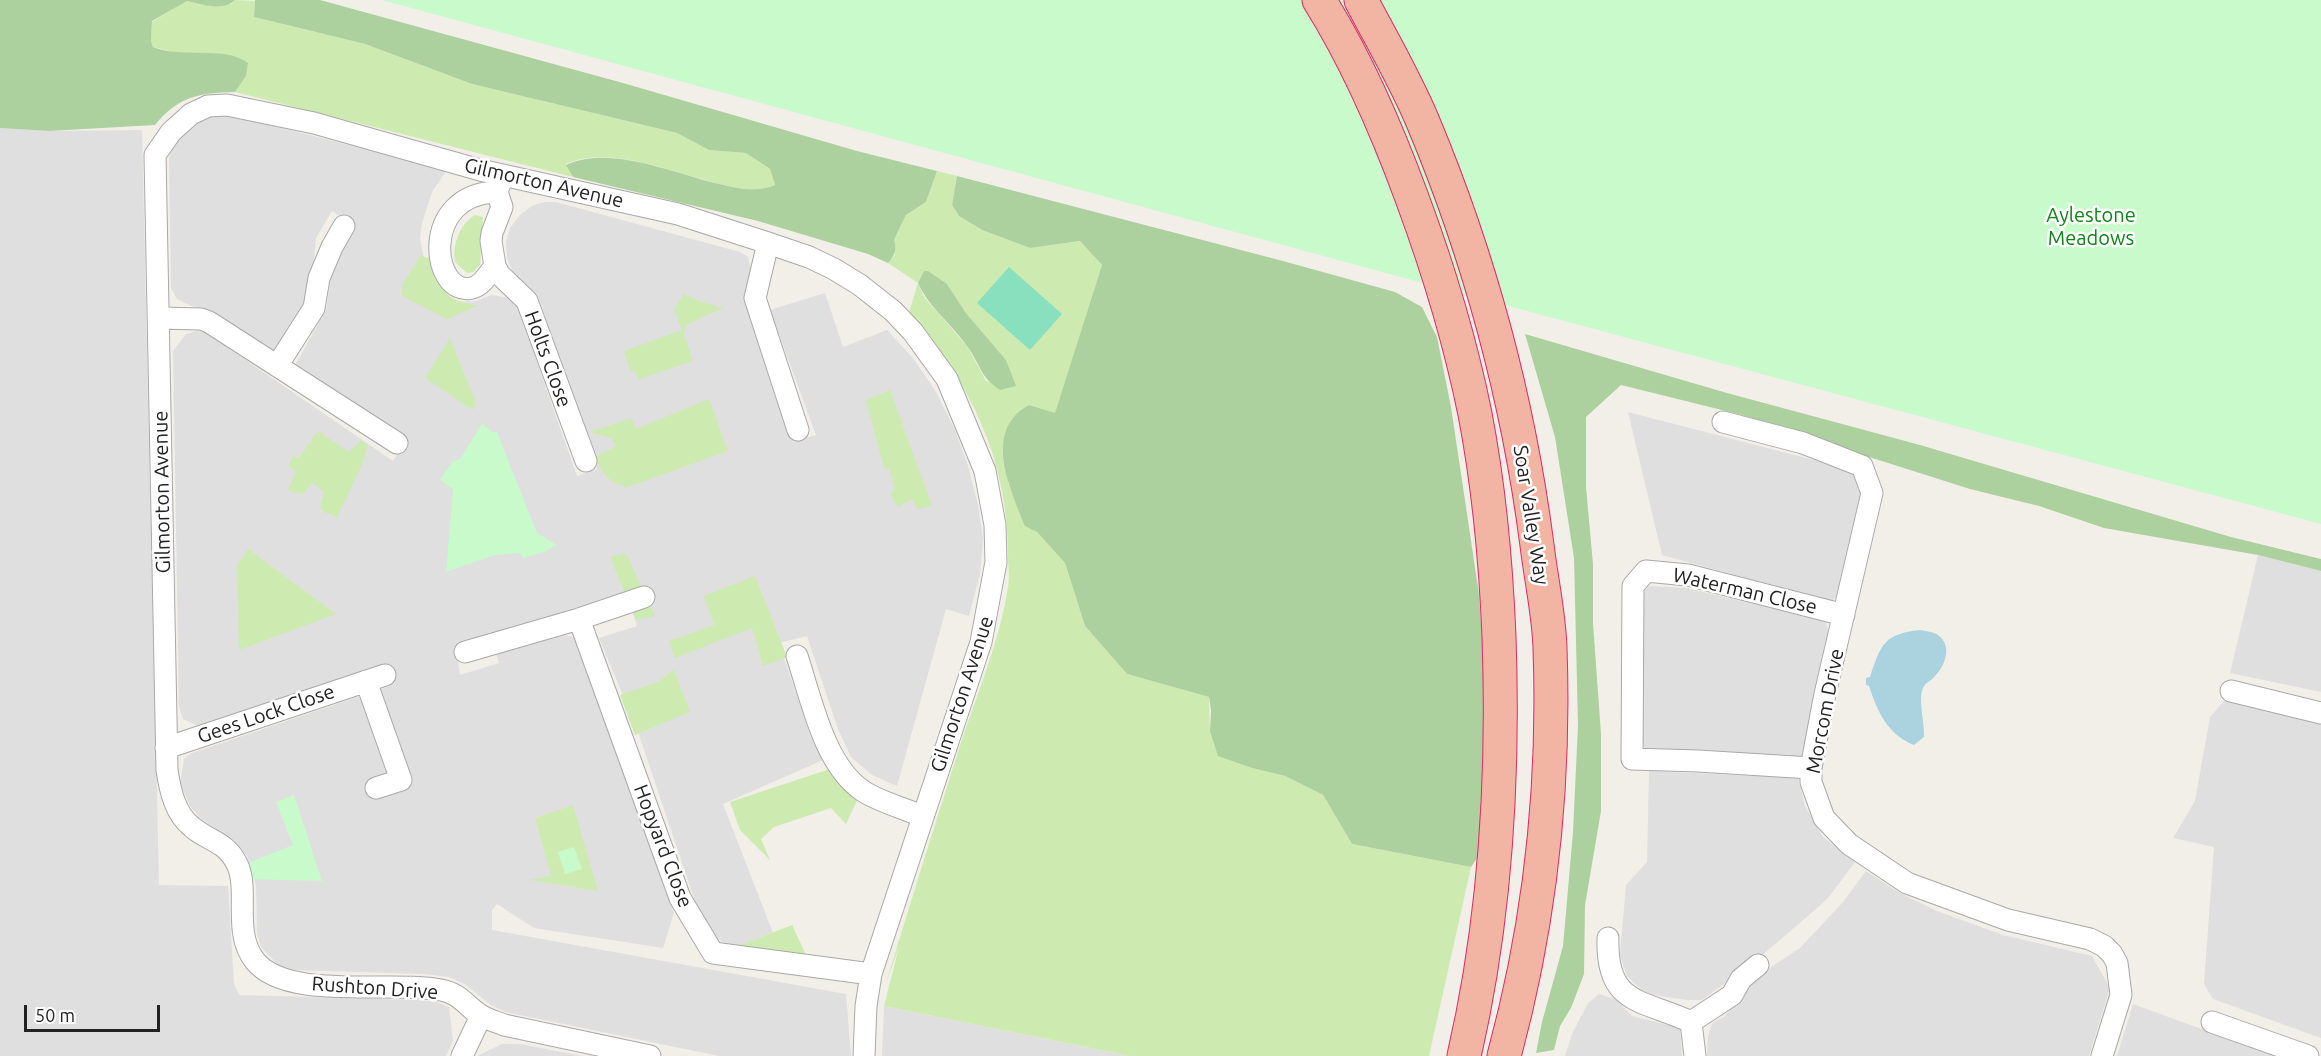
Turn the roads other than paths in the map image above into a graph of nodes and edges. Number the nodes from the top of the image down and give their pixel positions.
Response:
1 (1319, 0) edge
2 (1361, 0) edge
3 (500, 184) junction
4 (344, 226) dead end
5 (768, 243) junction
6 (495, 266) junction
7 (159, 318) junction
8 (277, 366) junction
9 (1723, 422) dead end
10 (798, 430) dead end
11 (397, 443) dead end
12 (586, 461) dead end
13 (644, 597) dead end
14 (1844, 615) junction
15 (579, 619) junction
16 (465, 652) dead end
17 (797, 656) dead end
18 (2231, 691) dead end
19 (2321, 713) edge
20 (166, 748) junction
21 (1811, 768) junction
22 (376, 788) dead end
23 (922, 816) junction
24 (241, 874) joint
25 (1608, 938) dead end
26 (1758, 964) dead end
27 (871, 974) junction
28 (481, 1016) junction
29 (1691, 1022) junction
30 (2212, 1022) dead end
31 (462, 1056) edge
32 (650, 1056) edge
33 (864, 1056) edge
34 (1464, 1056) edge
35 (1504, 1056) edge
36 (1695, 1056) edge
37 (2102, 1056) edge
38 (2308, 1056) edge

1 - 34 highway, Soar Valley Way
2 - 35 highway, Soar Valley Way
3 - 5 street, Gilmorton Avenue
3 - 6 street
3 - 6 street
3 - 7 street, Gilmorton Avenue
4 - 8 street
5 - 10 street
5 - 23 street, Gilmorton Avenue
6 - 12 street, Holts Close
7 - 8 street
7 - 20 street, Gilmorton Avenue
8 - 11 street
9 - 14 street, Morcom Drive
13 - 15 street
14 - 21 street, Morcom Drive
14 - 21 street, Waterman Close
15 - 16 street
15 - 27 street, Hopyard Close
17 - 23 street
18 - 19 street
20 - 22 street, Gees Lock Close
20 - 24 street, Gilmorton Avenue
21 - 37 street, Morcom Drive
23 - 27 street, Gilmorton Avenue
24 - 28 street, Rushton Drive
25 - 29 street
26 - 29 street
27 - 33 street, Gilmorton Avenue
28 - 31 street
28 - 32 street, Rushton Drive
29 - 36 street
30 - 38 street

